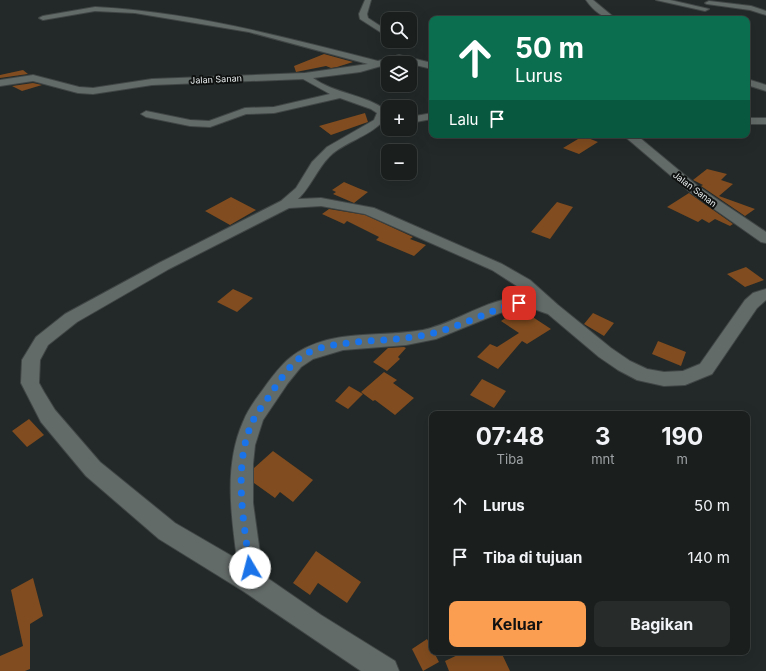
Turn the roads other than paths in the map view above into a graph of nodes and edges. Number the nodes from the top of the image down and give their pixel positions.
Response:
1 (368, 0) edge
2 (588, 0) edge
3 (659, 0) edge
4 (707, 7) edge
5 (766, 13) edge
6 (608, 16) edge
7 (43, 18) dead end
8 (381, 30) edge
9 (380, 64) junction
10 (429, 65) edge
11 (305, 76) junction
12 (0, 83) edge
13 (750, 83) edge
14 (766, 88) edge
15 (339, 95) junction
16 (146, 114) dead end
17 (429, 117) edge
18 (417, 119) edge
19 (750, 121) edge
20 (766, 121) edge
21 (381, 125) edge
22 (369, 128) junction
23 (632, 138) edge
24 (286, 204) junction
25 (766, 239) edge
26 (766, 294) edge
27 (554, 310) junction
28 (252, 582) junction
29 (385, 671) edge

1 - 8 street
2 - 6 street
3 - 4 street
4 - 5 street
7 - 9 street
9 - 10 street, Jalan Sanan
9 - 11 street, Jalan Sanan
11 - 12 street, Jalan Sanan
11 - 15 street
13 - 14 street
15 - 16 street
15 - 22 street
17 - 18 street
19 - 20 street
21 - 22 street
22 - 24 street
23 - 25 street, Jalan Sanan
24 - 27 street
24 - 28 street
26 - 27 street
27 - 28 street
28 - 29 street

